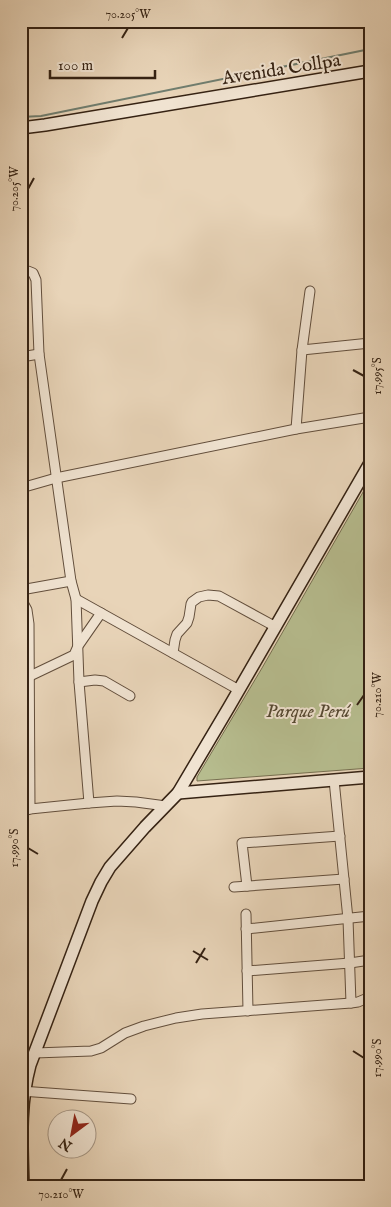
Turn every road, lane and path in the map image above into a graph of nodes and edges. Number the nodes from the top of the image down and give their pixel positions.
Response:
1 (370, 71) edge
2 (21, 128) edge
3 (21, 271) edge
4 (310, 291) dead end
5 (370, 343) edge
6 (302, 350) junction
7 (39, 354) junction
8 (21, 357) edge
9 (370, 417) edge
10 (296, 430) junction
11 (370, 463) edge
12 (56, 478) junction
13 (21, 488) edge
14 (71, 581) junction
15 (21, 590) edge
16 (76, 598) junction
17 (21, 599) edge
18 (101, 612) junction
19 (276, 627) junction
20 (78, 646) junction
21 (174, 653) junction
22 (30, 676) junction
23 (79, 682) junction
24 (239, 690) junction
25 (130, 696) dead end
26 (370, 776) edge
27 (334, 780) junction
28 (178, 793) junction
29 (89, 803) junction
30 (166, 806) junction
31 (26, 810) edge
32 (340, 836) junction
33 (344, 879) junction
34 (246, 886) junction
35 (234, 887) dead end
36 (246, 914) dead end
37 (370, 916) edge
38 (348, 918) junction
39 (246, 929) junction
40 (370, 960) edge
41 (350, 963) junction
42 (247, 971) junction
43 (370, 997) edge
44 (351, 1003) junction
45 (248, 1011) junction
46 (35, 1053) junction
47 (23, 1091) edge
48 (131, 1099) dead end
49 (23, 1186) edge

1 - 2 main road, Avenida Collpa
3 - 7 street
4 - 6 street
5 - 6 street
6 - 10 street
7 - 8 street
7 - 12 street
9 - 10 street
10 - 12 street
11 - 19 main road
12 - 13 street
12 - 14 street
14 - 15 street
14 - 16 street
16 - 18 street
16 - 20 street
17 - 22 street
18 - 20 street
18 - 21 street
19 - 21 street
19 - 24 main road
20 - 22 street
20 - 23 street
21 - 24 street
22 - 31 street
23 - 25 street
23 - 29 street
24 - 28 main road
26 - 27 main road
27 - 28 main road
27 - 32 street
28 - 30 main road
29 - 30 street
29 - 31 street
30 - 46 main road
32 - 33 street
32 - 34 street
33 - 34 street
33 - 38 street
34 - 35 street
36 - 39 street
37 - 38 street
38 - 39 street
38 - 41 street
39 - 42 street
40 - 41 street
41 - 42 street
41 - 44 street
42 - 45 street
43 - 44 street
44 - 45 street
45 - 46 street
46 - 47 main road
47 - 48 street
47 - 49 main road

